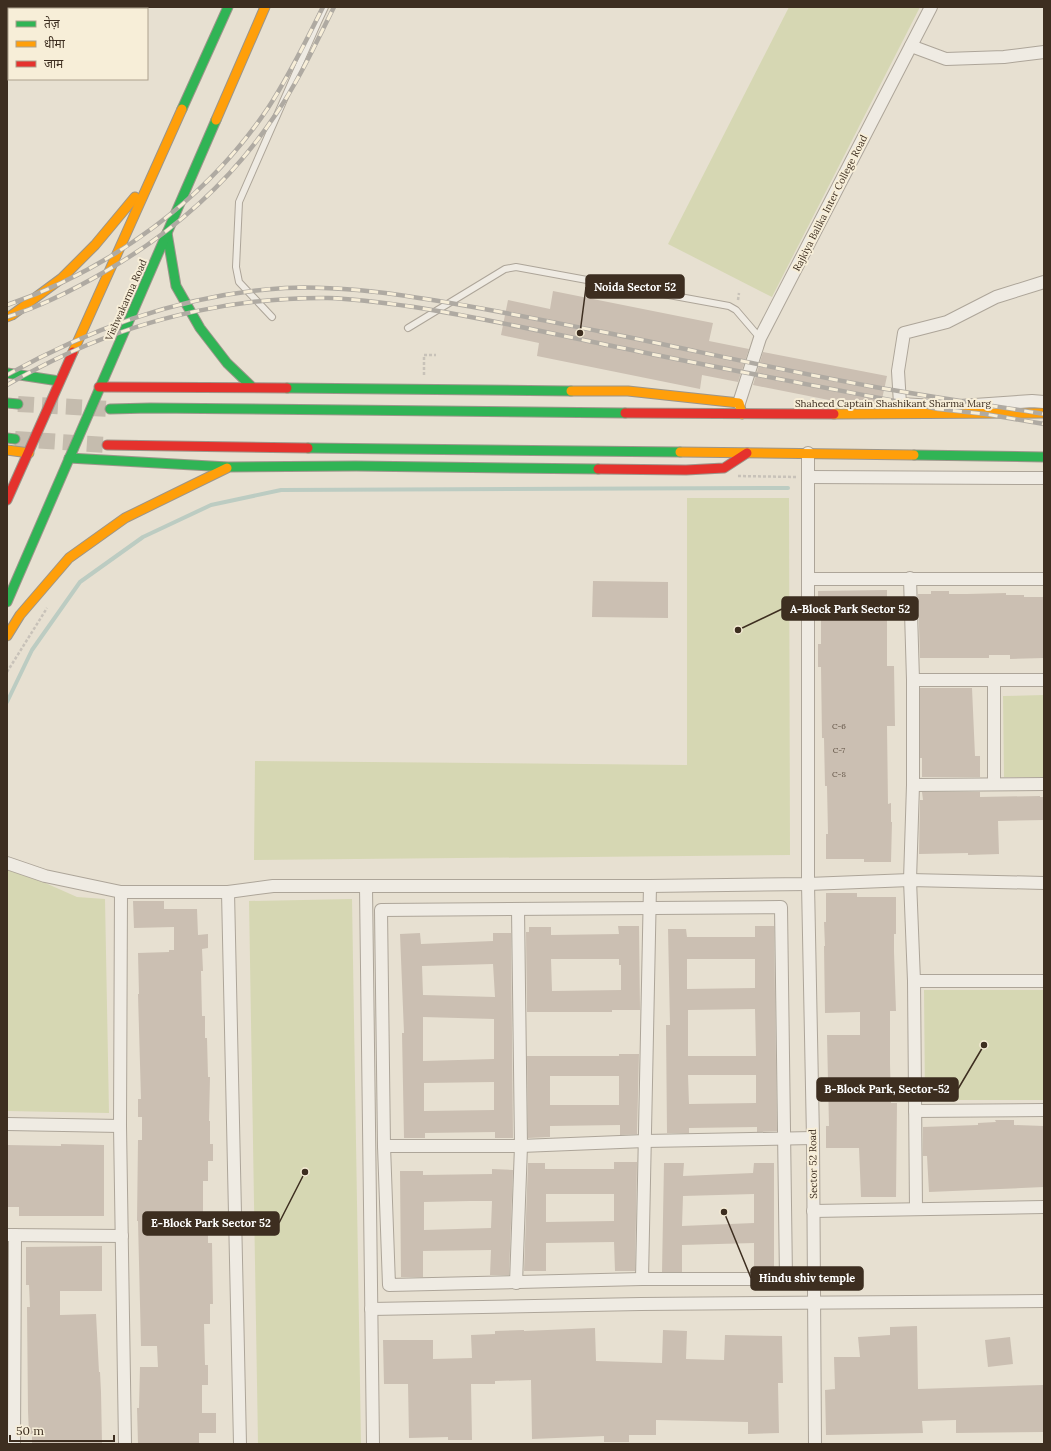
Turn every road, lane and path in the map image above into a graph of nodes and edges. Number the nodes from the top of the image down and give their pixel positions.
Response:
1 (228, 7) edge
2 (264, 7) edge
3 (325, 7) edge
4 (931, 7) edge
5 (911, 46) junction
6 (1044, 52) edge
7 (154, 170) junction
8 (167, 233) junction
9 (1044, 282) edge
10 (7, 317) edge
11 (272, 318) dead end
12 (408, 328) dead end
13 (760, 338) junction
14 (436, 355) dead end
15 (7, 373) edge
16 (59, 381) junction
17 (99, 387) junction
18 (252, 387) junction
19 (424, 389) junction
20 (1044, 402) edge
21 (7, 403) edge
22 (18, 404) tunnel mouth
23 (110, 409) tunnel mouth
24 (740, 409) junction
25 (903, 409) junction
26 (1044, 413) edge
27 (107, 445) tunnel mouth
28 (7, 450) edge
29 (29, 453) junction
30 (747, 453) junction
31 (808, 453) junction
32 (1044, 457) edge
33 (69, 458) junction
34 (228, 467) junction
35 (808, 477) junction
36 (1044, 478) edge
37 (7, 500) edge
38 (910, 578) junction
39 (809, 579) junction
40 (1044, 579) edge
41 (7, 602) edge
42 (50, 604) dead end
43 (7, 636) edge
44 (7, 672) edge
45 (913, 680) junction
46 (994, 680) junction
47 (1044, 680) edge
48 (994, 784) junction
49 (1044, 784) edge
50 (913, 785) junction
51 (7, 863) edge
52 (910, 880) junction
53 (1044, 883) edge
54 (808, 884) junction
55 (650, 886) junction
56 (366, 887) junction
57 (121, 892) junction
58 (228, 892) junction
59 (651, 908) junction
60 (518, 909) junction
61 (914, 981) junction
62 (1044, 981) edge
63 (1044, 1110) edge
64 (915, 1112) junction
65 (7, 1124) edge
66 (120, 1126) junction
67 (813, 1138) junction
68 (784, 1140) junction
69 (645, 1141) junction
70 (384, 1146) junction
71 (520, 1146) junction
72 (1044, 1207) edge
73 (916, 1209) junction
74 (814, 1211) junction
75 (11, 1235) edge
76 (122, 1236) junction
77 (642, 1279) junction
78 (516, 1283) junction
79 (814, 1302) junction
80 (1044, 1302) edge
81 (371, 1309) junction
82 (11, 1354) edge
83 (14, 1444) edge
84 (125, 1444) edge
85 (240, 1444) edge
86 (373, 1444) edge
87 (815, 1444) edge

1 - 7 main road
2 - 8 main road, Vishwakarma Road
3 - 11 lane
4 - 5 street, Rajkiya Balika Inter College Road
5 - 6 street
5 - 13 street, Rajkiya Balika Inter College Road
7 - 10 main road
7 - 16 main road
8 - 17 main road, Vishwakarma Road
8 - 18 main road
9 - 25 street
12 - 13 lane
13 - 24 street, Rajkiya Balika Inter College Road
14 - 19 path
15 - 16 main road
16 - 29 main road
17 - 18 main road
17 - 33 main road, Vishwakarma Road
18 - 19 main road
19 - 24 main road
20 - 25 street
21 - 22 main road
23 - 24 main road
24 - 25 main road, Shaheed Captain Shashikant Sharma Marg
25 - 26 main road, Shaheed Captain Shashikant Sharma Marg
27 - 30 main road
28 - 29 main road
29 - 37 main road
30 - 31 main road
30 - 34 main road
31 - 32 main road
31 - 35 street, Sector 52 Road
33 - 34 main road
33 - 41 main road, Vishwakarma Road
34 - 43 main road
35 - 36 street
35 - 39 street, Sector 52 Road
38 - 39 street
38 - 40 street
38 - 45 street
39 - 54 street, Sector 52 Road
42 - 44 path
45 - 46 street
45 - 50 street
46 - 47 street
46 - 48 street
48 - 49 street
48 - 50 street
50 - 52 street
51 - 57 street
52 - 53 street
52 - 54 street
52 - 61 street
54 - 55 street
54 - 67 street, Sector 52 Road
55 - 56 street
55 - 59 street
56 - 58 street
56 - 81 street
57 - 58 street
57 - 66 street
58 - 85 street
59 - 60 street
59 - 68 street
59 - 69 street
60 - 70 street
60 - 71 street
61 - 62 street
61 - 64 street
63 - 64 street
64 - 73 street
65 - 66 street
66 - 76 street
67 - 68 street
67 - 74 street, Sector 52 Road
68 - 69 street
68 - 77 street
69 - 71 street
69 - 77 street
70 - 71 street
70 - 78 street
71 - 78 street
72 - 73 street
73 - 74 street
74 - 79 street, Sector 52 Road
75 - 76 street
75 - 82 street
76 - 84 street
77 - 78 street
79 - 80 street
79 - 81 street
79 - 87 street, Sector 52 Road
81 - 86 street
82 - 83 street

